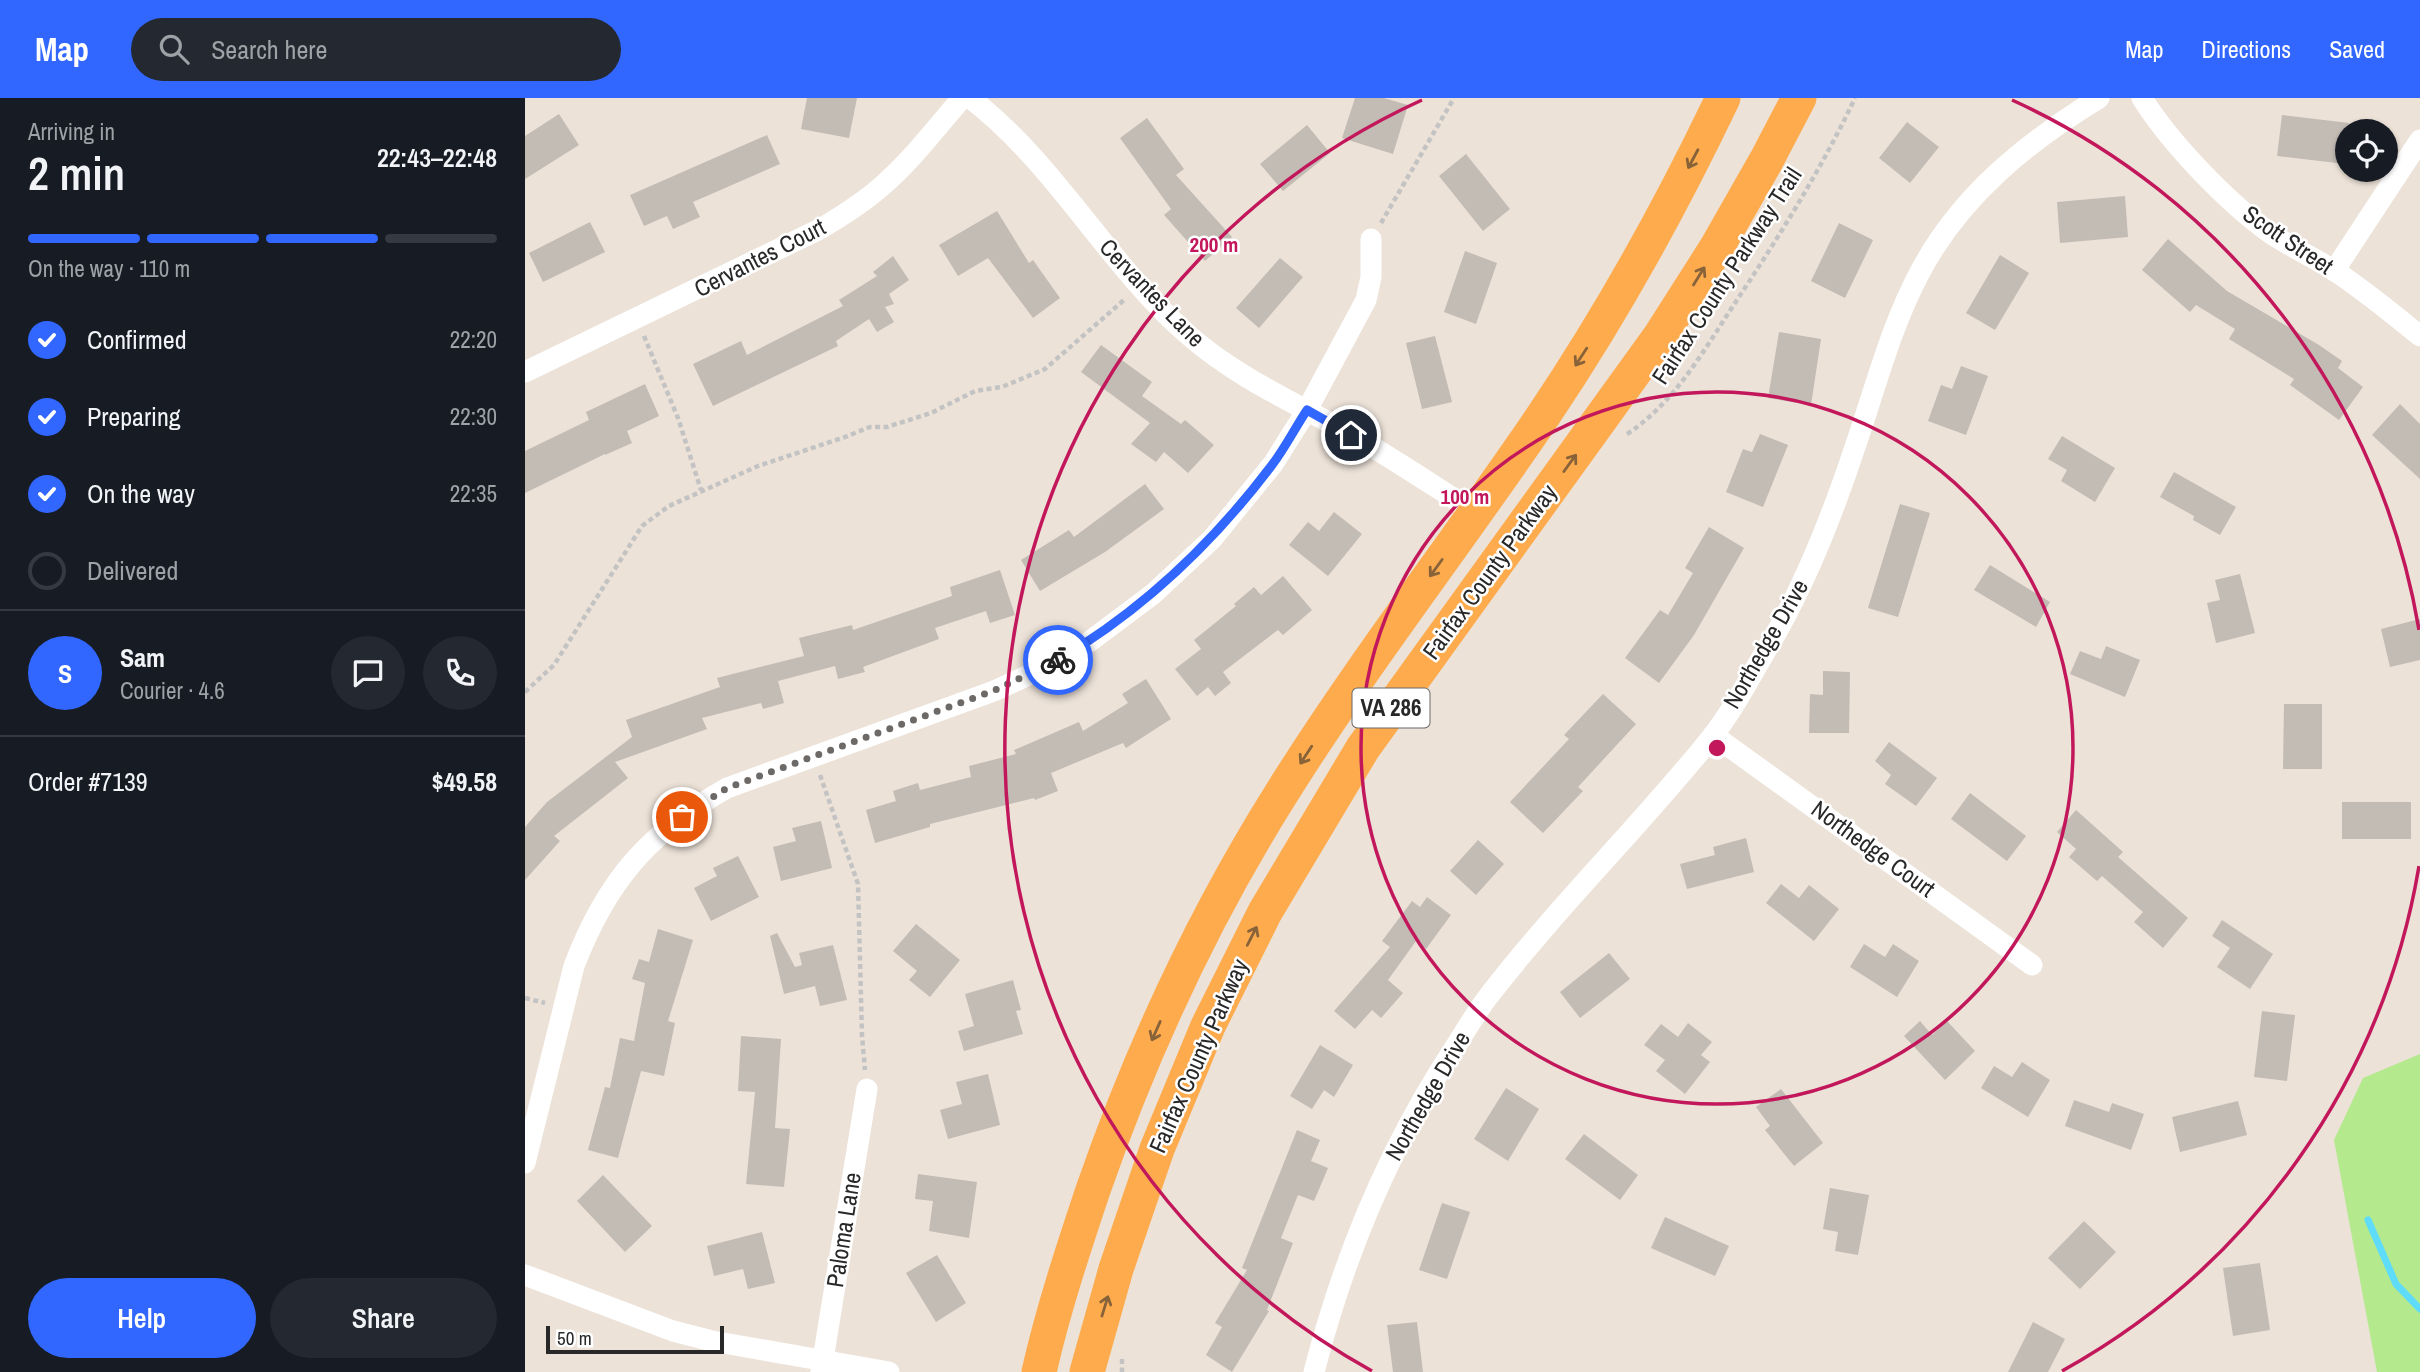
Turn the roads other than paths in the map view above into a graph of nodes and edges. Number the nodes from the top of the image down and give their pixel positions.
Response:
1 (962, 98) edge
2 (970, 98) edge
3 (1723, 98) edge
4 (1799, 98) edge
5 (2099, 98) edge
6 (2142, 98) edge
7 (2420, 140) edge
8 (1371, 239) road end
9 (2334, 271) junction
10 (2420, 336) edge
11 (525, 372) edge
12 (1307, 410) junction
13 (1475, 512) junction
14 (1713, 735) junction
15 (2032, 965) dead end
16 (867, 1089) road end
17 (525, 1163) edge
18 (525, 1275) edge
19 (822, 1366) edge
20 (889, 1372) edge
21 (1039, 1372) edge
22 (1087, 1372) edge
23 (1314, 1372) edge

1 - 11 street, Cervantes Court
2 - 12 street, Cervantes Lane
3 -> 13 highway, Fairfax County Parkway / VA 286
22 -> 4 highway, Fairfax County Parkway / VA 286
5 - 14 street, Northedge Drive
6 - 9 street, Scott Street
7 - 9 street
8 - 12 street
9 - 10 street, Scott Street
12 - 13 street, Cervantes Lane
12 - 17 street
13 -> 21 highway, Fairfax County Parkway / VA 286
14 - 15 street, Northedge Court
14 - 23 street, Northedge Drive
16 - 19 street, Paloma Lane
18 - 19 street
19 - 20 street

